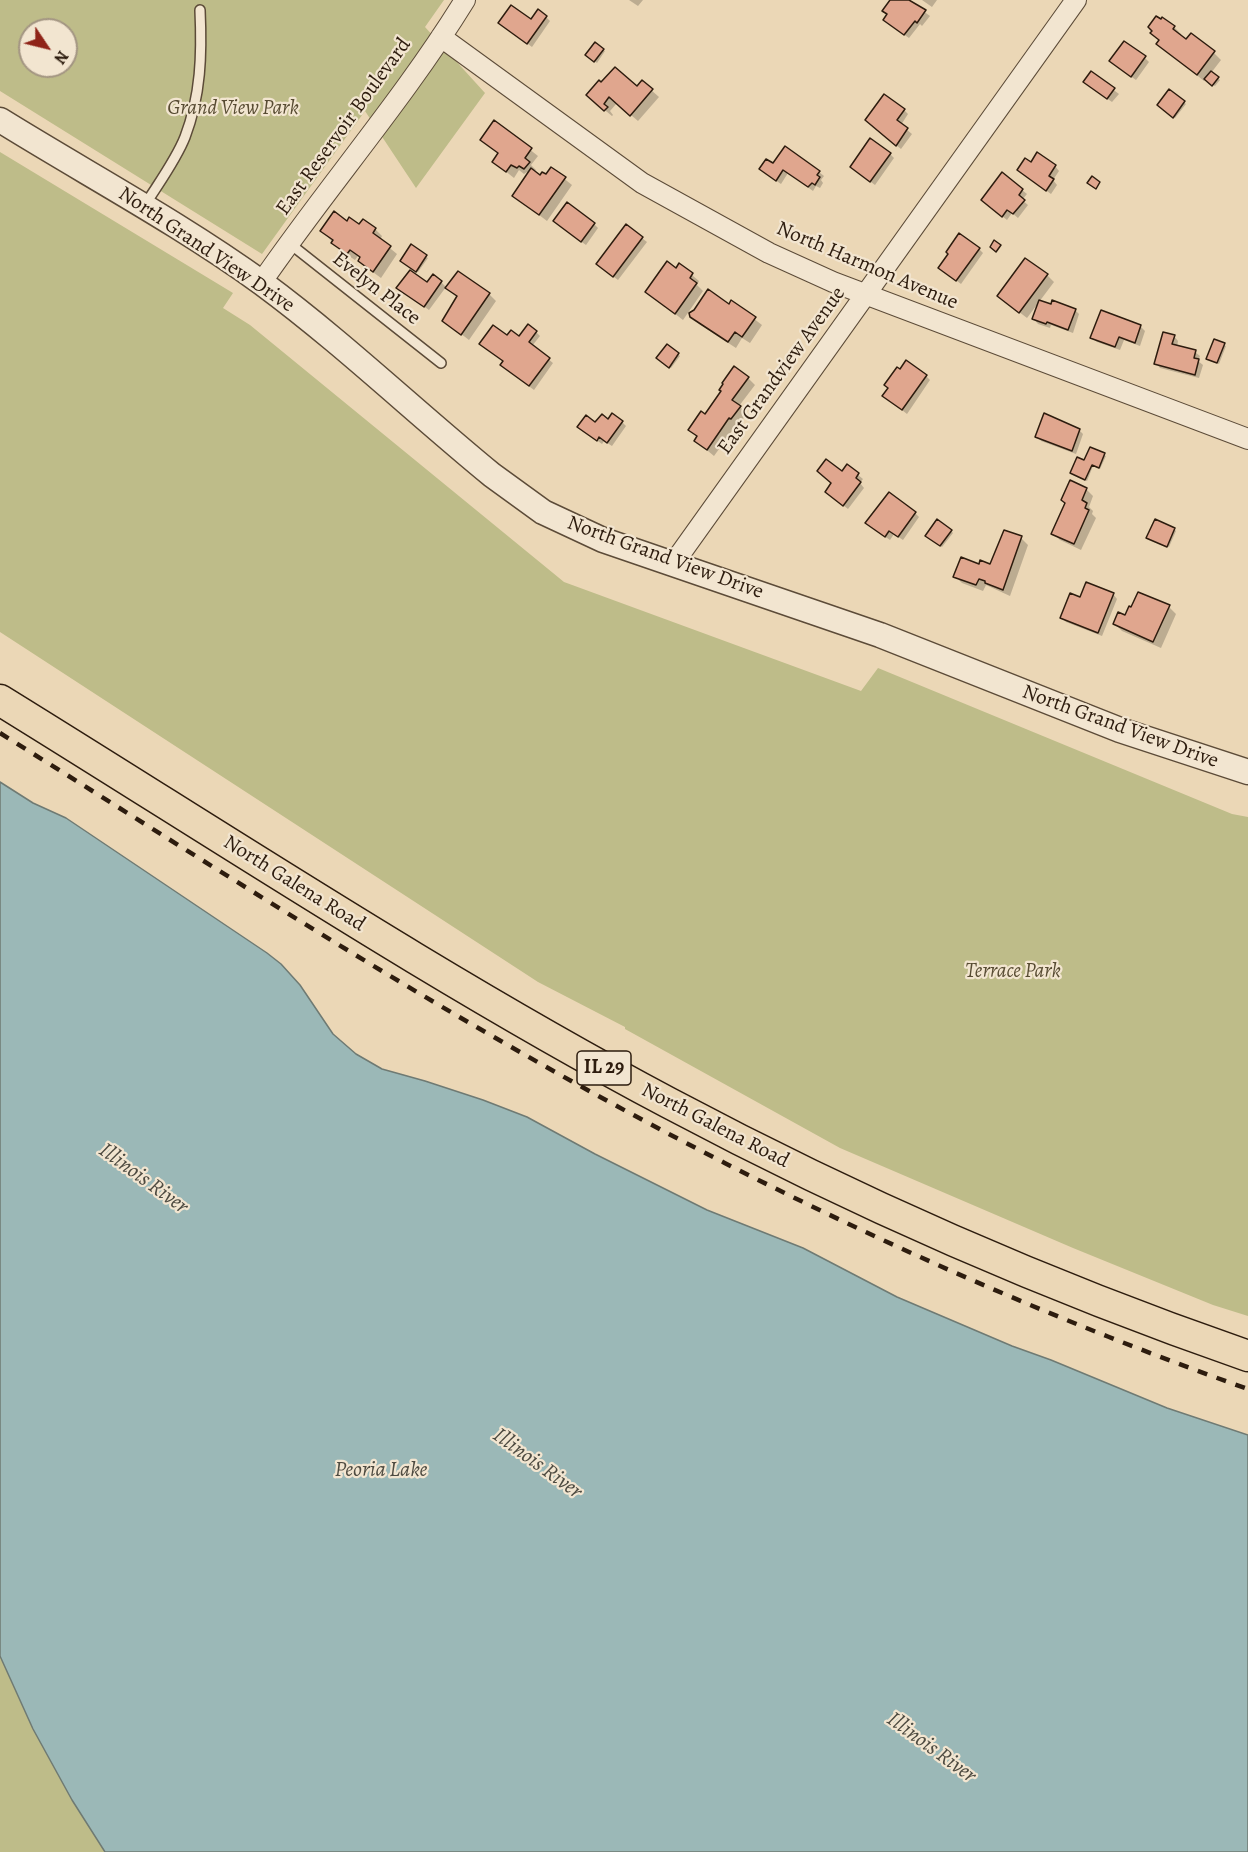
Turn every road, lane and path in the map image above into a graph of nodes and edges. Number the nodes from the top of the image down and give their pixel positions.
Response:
1 (465, 0) edge
2 (1076, 0) edge
3 (200, 10) dead end
4 (441, 37) junction
5 (0, 120) edge
6 (144, 207) junction
7 (289, 243) junction
8 (261, 283) junction
9 (865, 295) junction
10 (441, 363) dead end
11 (1248, 439) edge
12 (673, 564) junction
13 (0, 700) edge
14 (1248, 772) edge
15 (1248, 1356) edge

1 - 4 street, East Reservoir Boulevard
2 - 9 street, East Grandview Avenue
3 - 6 lane
4 - 7 street, East Reservoir Boulevard
4 - 9 street, North Harmon Avenue
5 - 6 street, North Grand View Drive
6 - 8 street, North Grand View Drive
7 - 8 street, East Reservoir Boulevard
7 - 10 lane, Evelyn Place
8 - 12 street, North Grand View Drive
9 - 11 street, North Harmon Avenue
9 - 12 street, East Grandview Avenue
12 - 14 street, North Grand View Drive
13 - 15 main road, North Galena Road / IL 29

